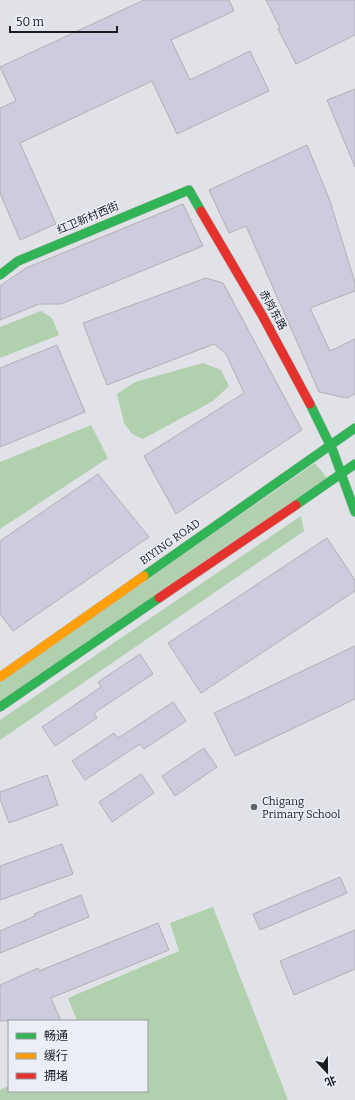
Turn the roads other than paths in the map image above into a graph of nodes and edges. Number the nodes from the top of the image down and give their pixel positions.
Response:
1 (189, 190) joint
2 (0, 275) edge
3 (355, 428) edge
4 (330, 445) junction
5 (355, 464) edge
6 (341, 474) junction
7 (355, 512) edge
8 (0, 677) edge
9 (0, 707) edge

1 - 2 main road, 红卫新村西街
1 - 4 main road, 赤岗东路
3 - 4 main road, BIYING ROAD
4 - 6 main road, 赤岗东路
4 - 8 main road, BIYING ROAD
5 - 6 main road
6 - 7 main road, 赤岗东路
6 - 9 main road

